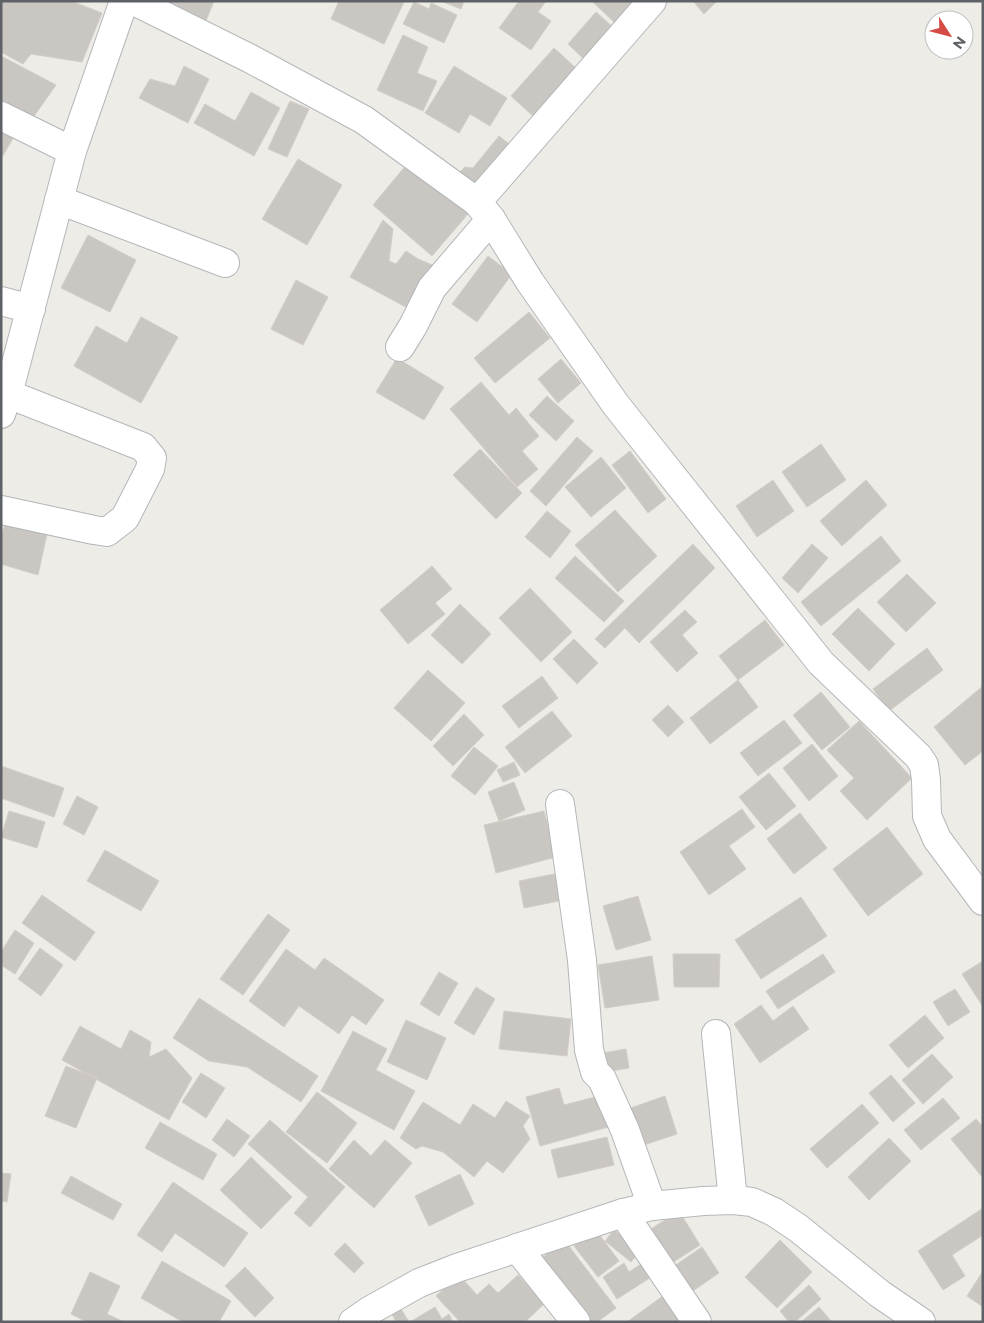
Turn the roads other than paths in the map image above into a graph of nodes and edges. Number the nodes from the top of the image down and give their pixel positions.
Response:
1 (124, 1) edge
2 (134, 1) edge
3 (652, 1) edge
4 (1, 116) edge
5 (72, 151) junction
6 (59, 200) junction
7 (484, 210) junction
8 (224, 263) dead end
9 (1, 301) edge
10 (31, 309) junction
11 (400, 348) dead end
12 (5, 404) edge
13 (1, 510) edge
14 (560, 804) dead end
15 (983, 901) edge
16 (716, 1034) dead end
17 (733, 1200) junction
18 (651, 1202) junction
19 (623, 1213) junction
20 (517, 1248) junction
21 (352, 1322) edge
22 (576, 1322) edge
23 (698, 1322) edge
24 (921, 1322) edge

1 - 5 street
2 - 7 street
3 - 7 street
4 - 5 street
5 - 6 street
6 - 8 street
6 - 10 street
7 - 11 street
7 - 15 street
9 - 10 street
10 - 12 street
12 - 13 street
14 - 18 street
16 - 17 street
17 - 18 street
17 - 24 street
18 - 19 street
19 - 20 street
19 - 23 street
20 - 21 street
20 - 22 street

